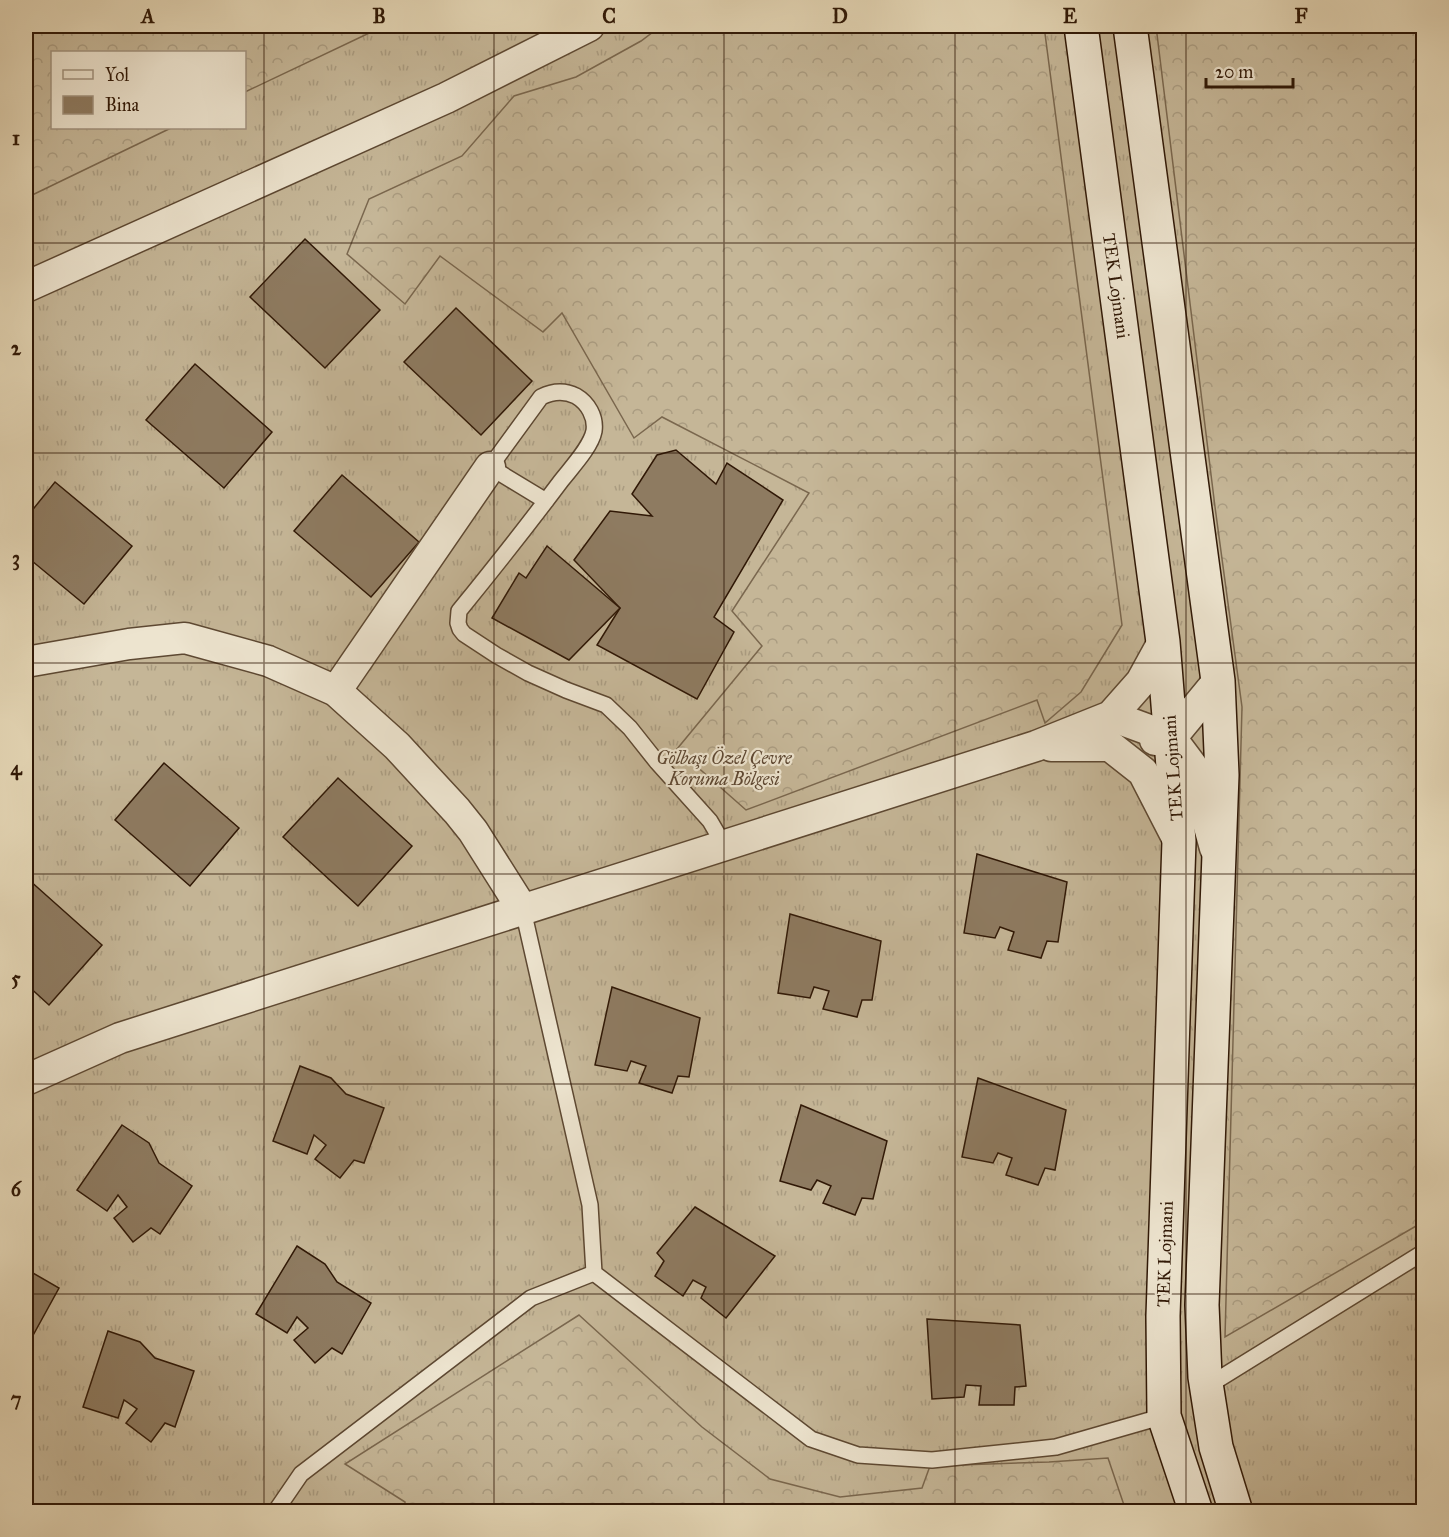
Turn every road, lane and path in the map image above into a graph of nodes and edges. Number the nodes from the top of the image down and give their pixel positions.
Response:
1 (589, 26) edge
2 (1081, 26) edge
3 (1130, 26) edge
4 (26, 287) edge
5 (490, 467) junction
6 (546, 501) junction
7 (1163, 642) junction
8 (26, 662) edge
9 (1218, 681) junction
10 (336, 691) junction
11 (1111, 716) junction
12 (1171, 738) junction
13 (1036, 746) junction
14 (1110, 746) junction
15 (1179, 841) junction
16 (720, 846) junction
17 (1218, 860) junction
18 (523, 910) junction
19 (26, 1080) edge
20 (1424, 1252) edge
21 (594, 1273) junction
22 (1206, 1387) junction
23 (1164, 1416) junction
24 (275, 1512) edge
25 (1196, 1512) edge
26 (1236, 1512) edge

1 - 4 street
2 - 7 street, TEK Lojmani
3 - 9 street
5 - 6 lane
5 - 6 lane
5 - 10 street
6 - 16 lane
7 - 11 street
7 - 12 street, TEK Lojmani
8 - 10 street
9 - 12 street
9 - 17 street
10 - 18 street
11 - 12 street
11 - 13 street
12 - 14 street
12 - 15 street, TEK Lojmani
12 - 17 street
13 - 14 street
13 - 16 street
14 - 15 street
15 - 23 street, TEK Lojmani
16 - 18 street
17 - 22 street
18 - 19 street
18 - 21 lane
20 - 22 lane
21 - 23 lane
21 - 24 lane
22 - 26 street
23 - 25 street, TEK Lojmani

